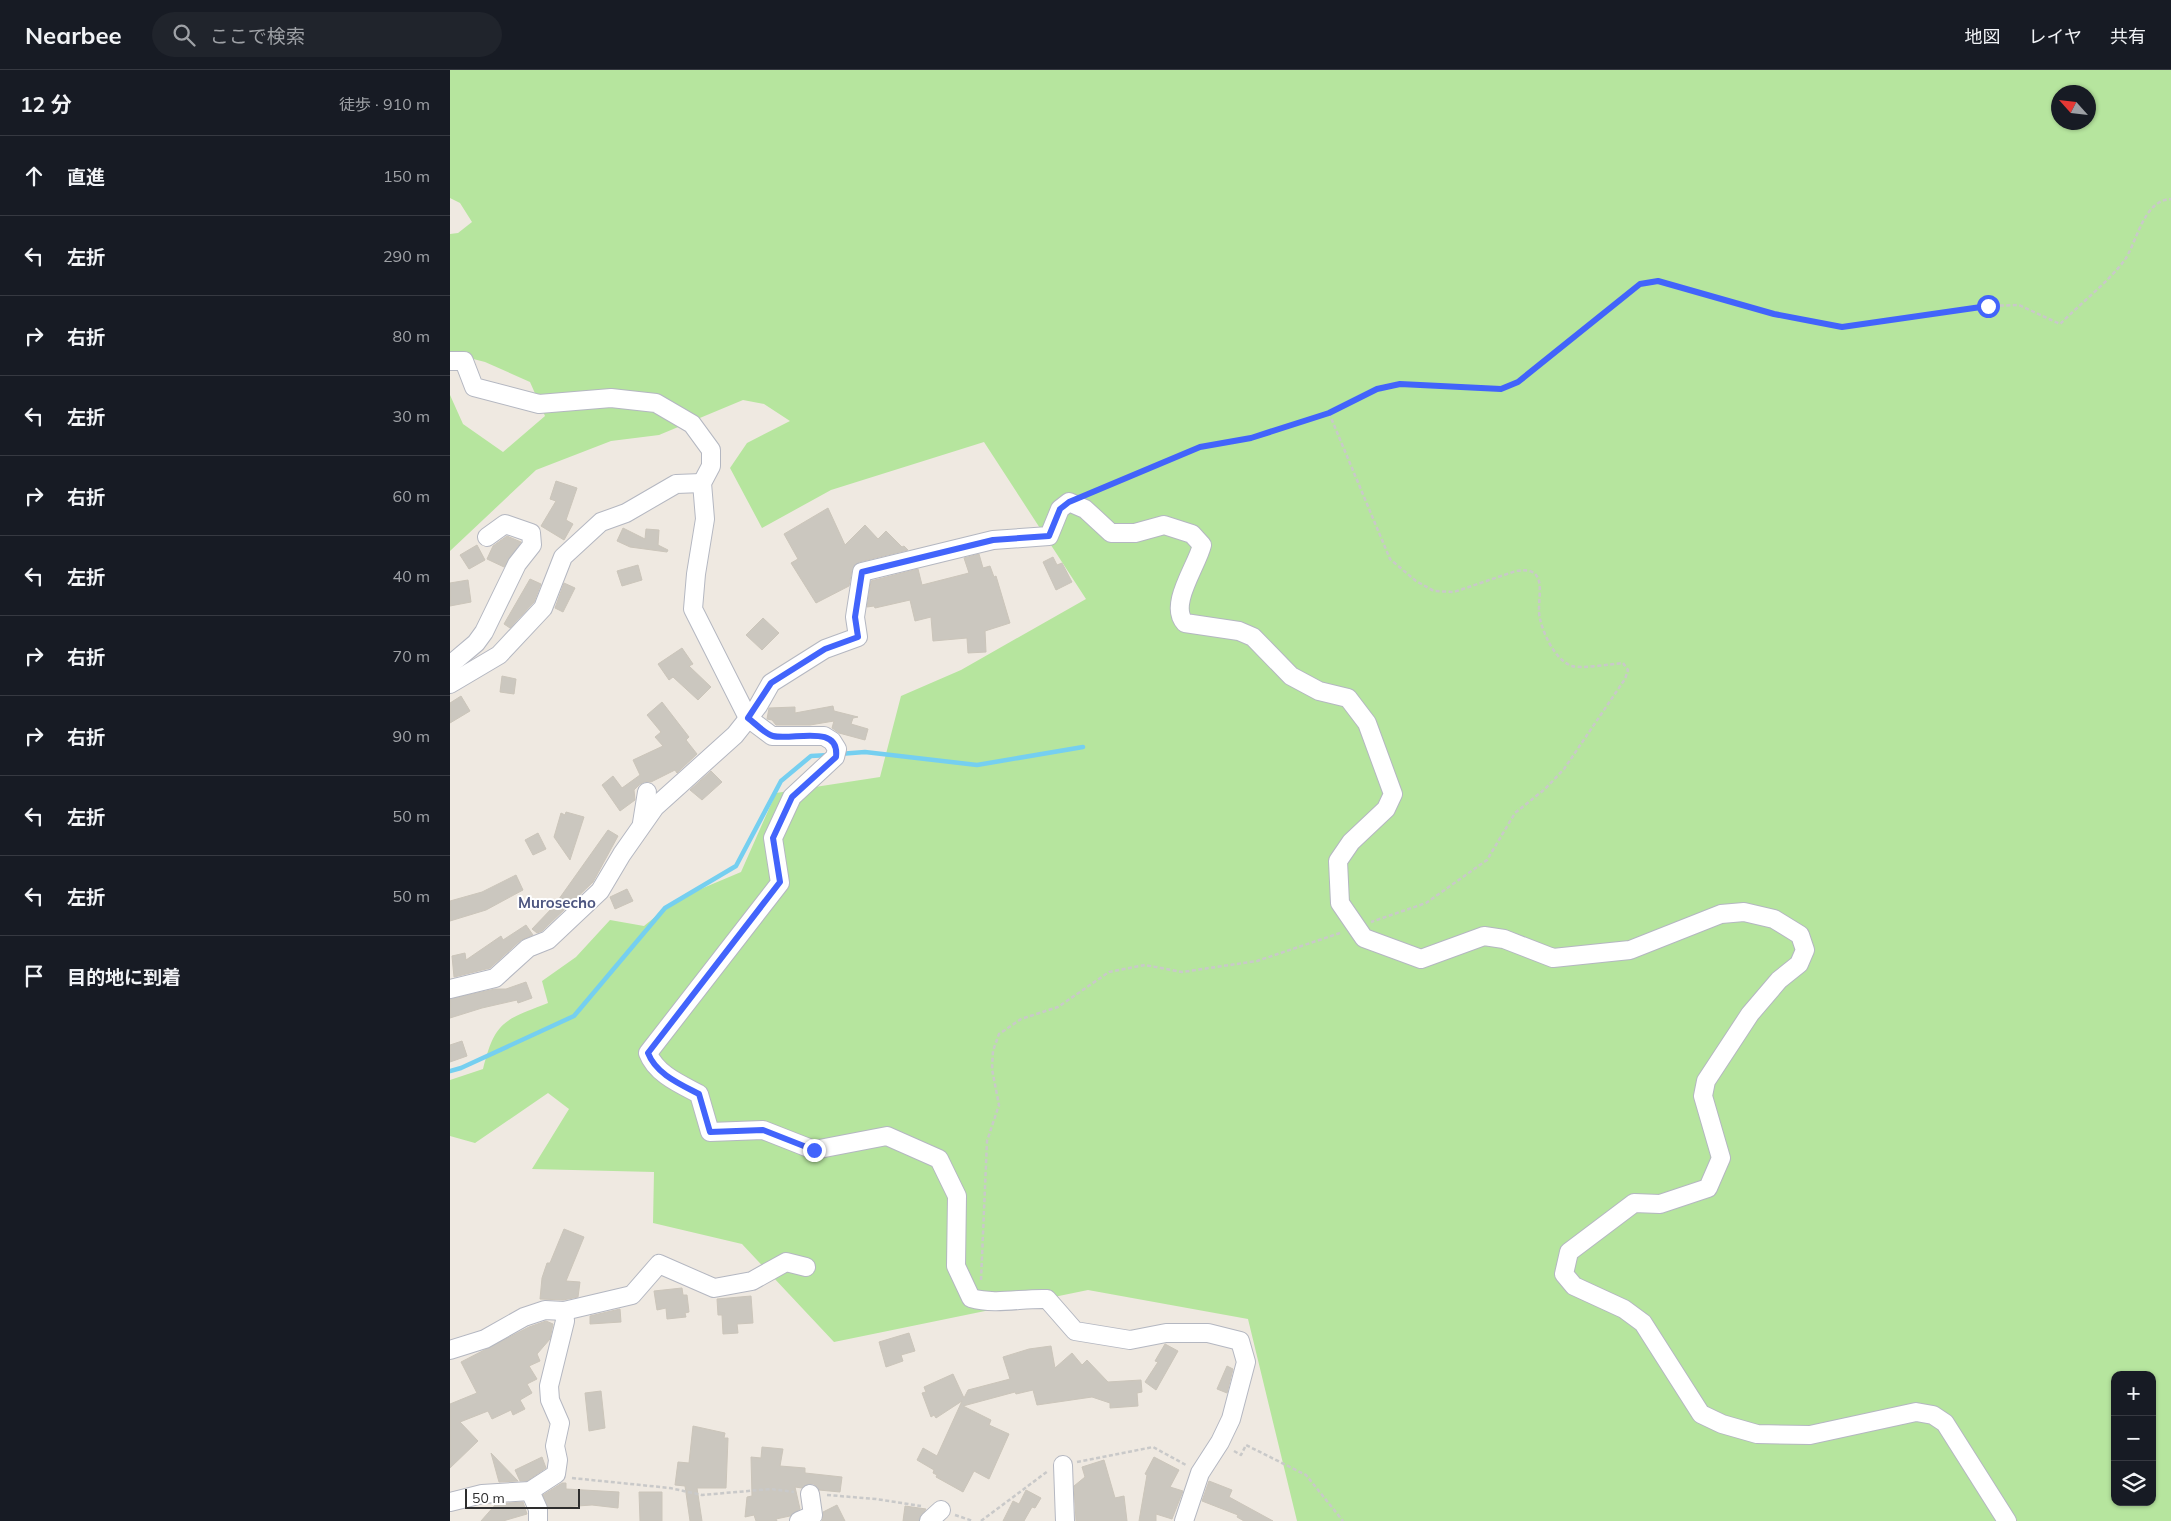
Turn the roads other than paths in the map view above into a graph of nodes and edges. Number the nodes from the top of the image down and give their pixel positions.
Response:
1 (450, 361) edge
2 (702, 483) junction
3 (487, 537) dead end
4 (450, 665) edge
5 (450, 684) edge
6 (748, 718) junction
7 (647, 792) dead end
8 (641, 829) junction
9 (450, 989) edge
10 (806, 1267) dead end
11 (564, 1312) junction
12 (450, 1350) edge
13 (1063, 1465) road end
14 (530, 1491) junction
15 (810, 1494) road end
16 (450, 1502) edge
17 (538, 1521) edge
18 (799, 1521) edge
19 (1065, 1521) edge
20 (1184, 1521) edge
21 (2007, 1521) edge

1 - 2 street
2 - 5 street
2 - 6 street
3 - 4 street
6 - 8 street
6 - 20 street
6 - 21 street
7 - 8 street
8 - 9 street
10 - 11 street
11 - 12 street
11 - 14 street
13 - 19 street
14 - 16 street
14 - 17 street
15 - 18 street

